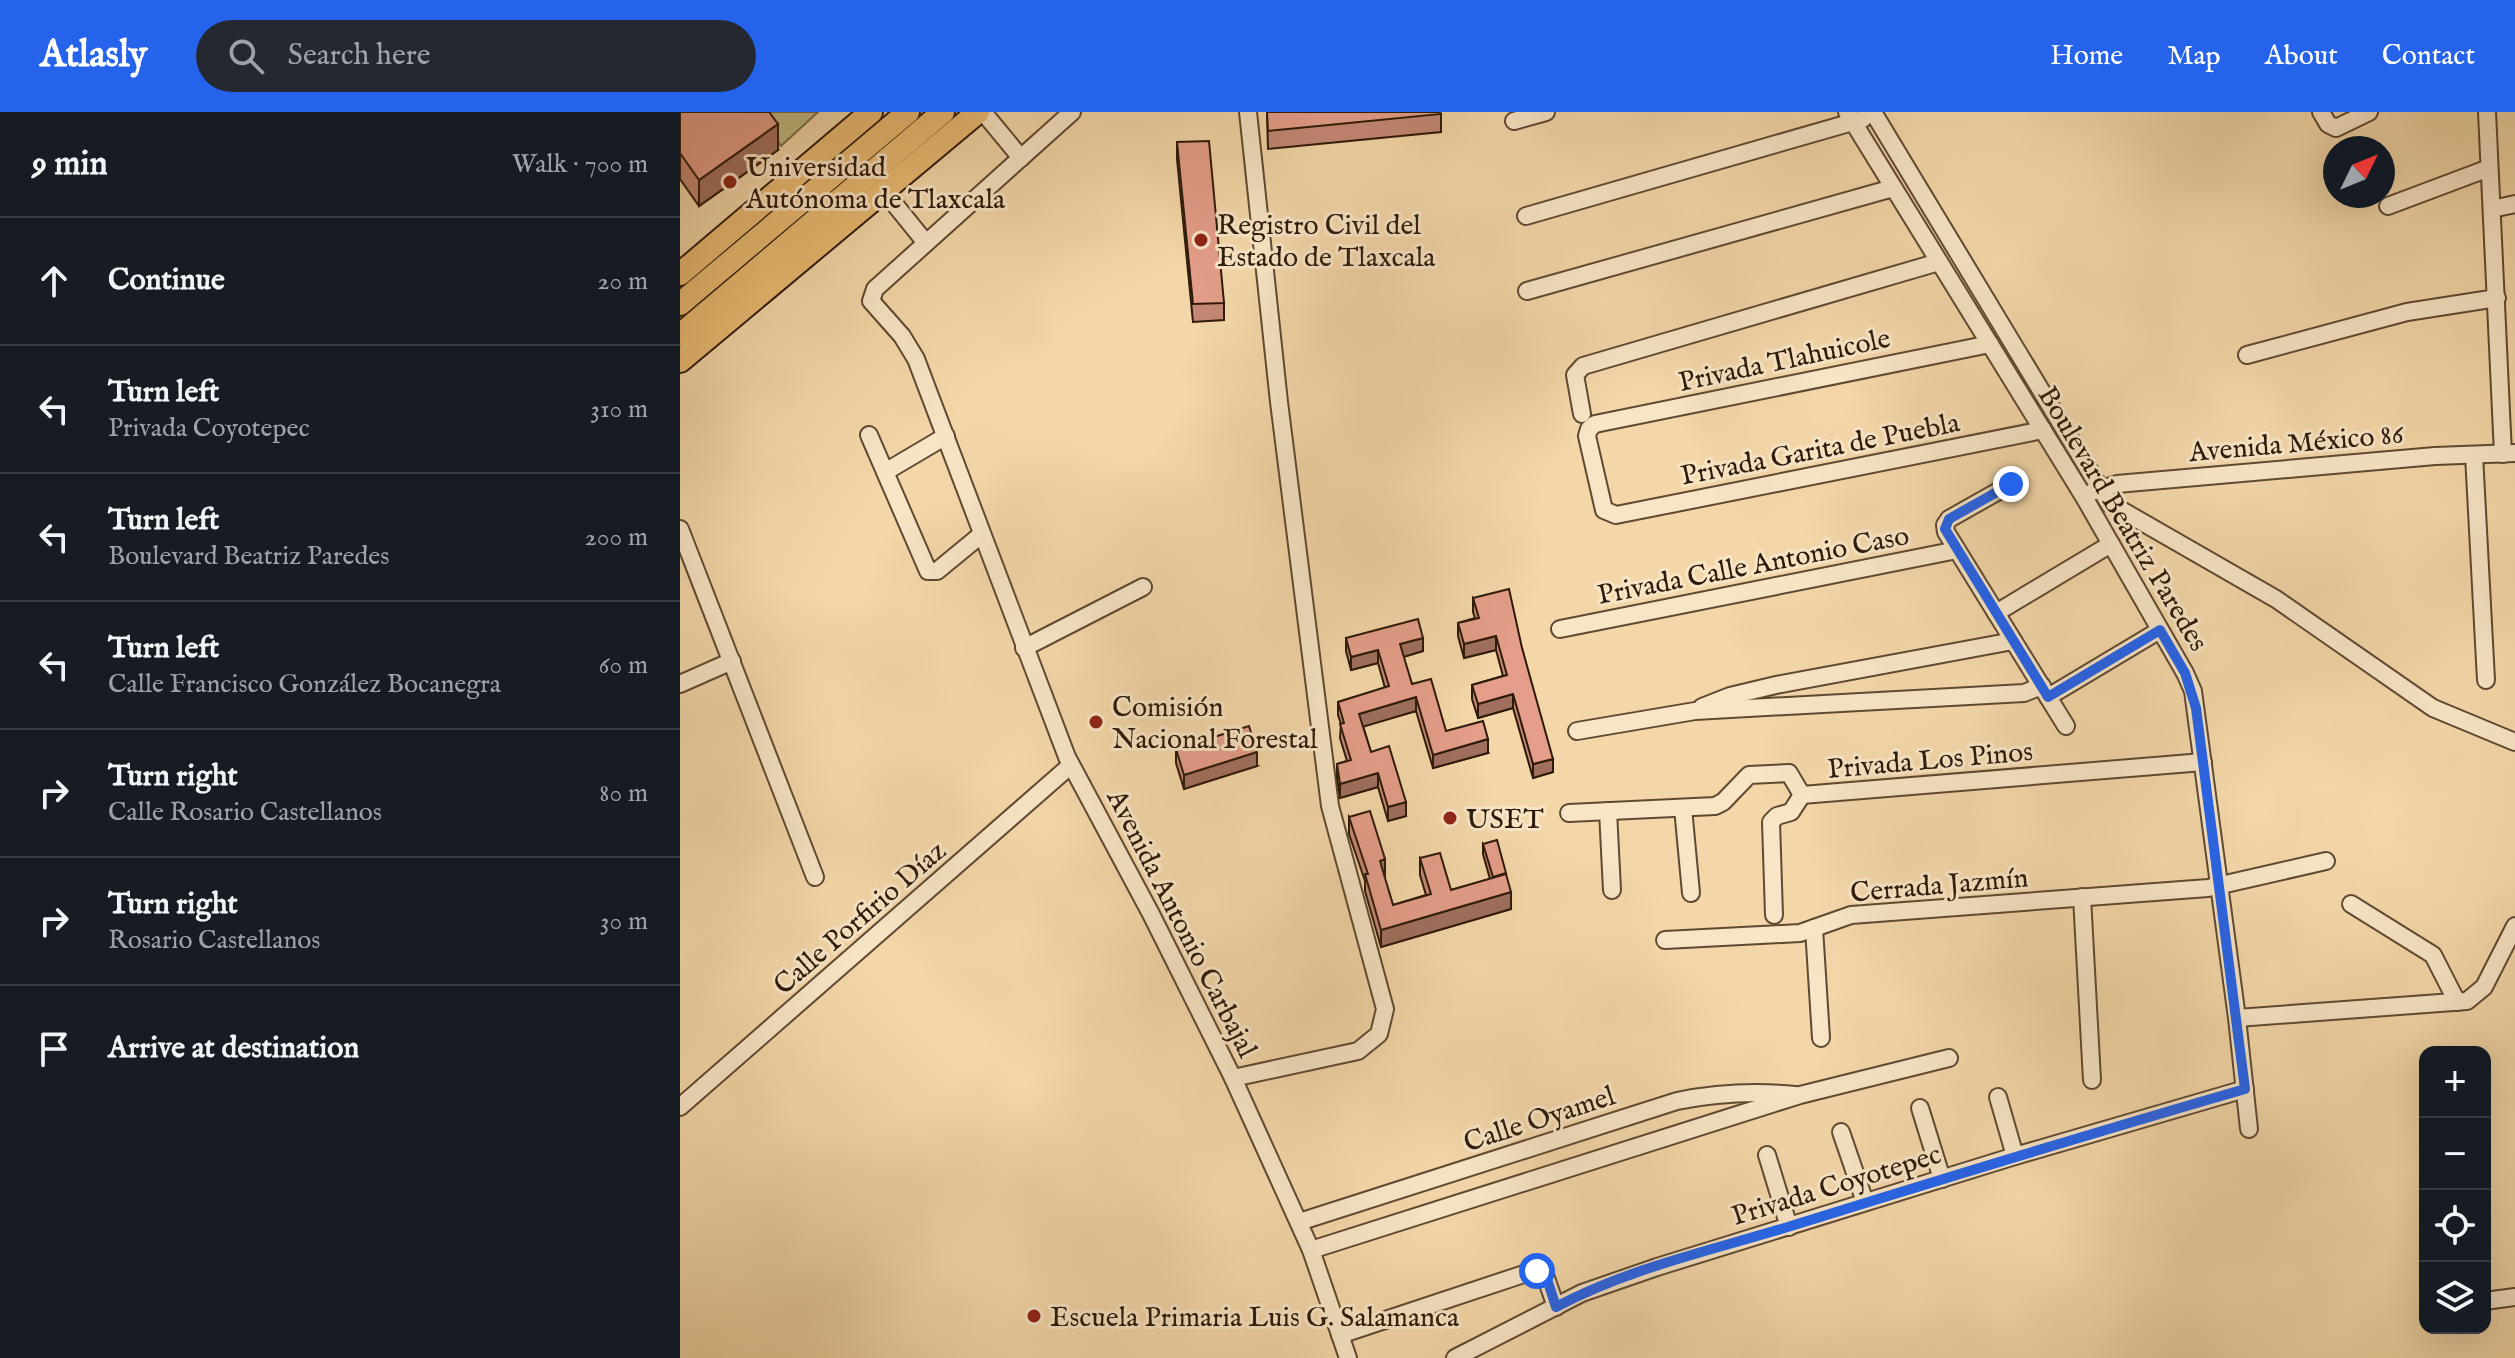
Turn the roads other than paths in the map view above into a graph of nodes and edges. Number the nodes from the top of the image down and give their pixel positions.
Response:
1 (871, 112) edge
2 (908, 112) edge
3 (943, 112) edge
4 (980, 112) edge
5 (1072, 112) edge
6 (1248, 112) edge
7 (1546, 112) edge
8 (2321, 112) edge
9 (2369, 112) edge
10 (2487, 112) edge
11 (1873, 113) edge
12 (1850, 117) edge
13 (1514, 121) dead end
14 (1021, 158) junction
15 (2489, 168) junction
16 (1893, 188) junction
17 (884, 191) junction
18 (2395, 203) edge
19 (2515, 204) edge
20 (2492, 209) junction
21 (1526, 216) dead end
22 (926, 243) junction
23 (1939, 262) junction
24 (680, 274) edge
25 (733, 291) junction
26 (1527, 291) dead end
27 (2497, 298) junction
28 (680, 304) edge
29 (680, 335) edge
30 (702, 342) junction
31 (1990, 344) junction
32 (2247, 355) dead end
33 (680, 361) edge
34 (2508, 384) edge
35 (1585, 421) junction
36 (2043, 430) junction
37 (869, 435) dead end
38 (946, 436) junction
39 (2509, 453) edge
40 (2474, 455) junction
41 (885, 472) junction
42 (2011, 484) dead end
43 (2101, 488) junction
44 (2084, 497) junction
45 (680, 529) edge
46 (982, 534) junction
47 (2111, 544) junction
48 (1957, 550) junction
49 (1143, 587) dead end
50 (1996, 613) junction
51 (1560, 629) dead end
52 (2160, 630) junction
53 (2013, 641) junction
54 (1024, 648) junction
55 (732, 661) junction
56 (2486, 680) dead end
57 (680, 684) edge
58 (2045, 691) junction
59 (1695, 711) junction
60 (2066, 726) dead end
61 (1577, 731) dead end
62 (2515, 742) edge
63 (2203, 762) junction
64 (1071, 765) junction
65 (1802, 795) junction
66 (1683, 808) junction
67 (1608, 811) junction
68 (1569, 813) dead end
69 (2326, 861) dead end
70 (815, 877) dead end
71 (2219, 886) junction
72 (1612, 890) dead end
73 (1691, 893) dead end
74 (2082, 897) junction
75 (2351, 904) dead end
76 (1774, 915) dead end
77 (2515, 926) edge
78 (1814, 928) junction
79 (1665, 940) dead end
80 (2457, 1002) junction
81 (2237, 1018) junction
82 (1821, 1038) dead end
83 (1949, 1058) dead end
84 (1233, 1078) junction
85 (2092, 1080) dead end
86 (2245, 1089) junction
87 (1800, 1095) junction
88 (1998, 1097) dead end
89 (680, 1107) edge
90 (1920, 1108) dead end
91 (2249, 1129) dead end
92 (1841, 1132) dead end
93 (1554, 1140) junction
94 (1767, 1155) dead end
95 (2015, 1156) junction
96 (1563, 1169) junction
97 (1942, 1179) junction
98 (1865, 1202) junction
99 (1299, 1222) junction
100 (1789, 1227) junction
101 (1311, 1250) junction
102 (2515, 1297) edge
103 (2491, 1300) edge
104 (1556, 1307) junction
105 (1340, 1335) junction
106 (1348, 1358) edge
107 (1455, 1358) edge

1 - 24 main road
2 - 28 main road
3 - 25 main road
4 - 14 street
4 - 17 main road
5 - 14 street
6 - 84 street
7 - 13 street
8 - 9 street
10 - 15 street
11 - 12 street
11 - 43 street, Boulevard Beatriz Paredes
12 - 16 street, Boulevard Beatriz Paredes
12 - 21 street
14 - 22 street
15 - 18 street
15 - 20 street
16 - 23 street, Boulevard Beatriz Paredes
16 - 26 street
17 - 22 street
17 - 30 main road
19 - 20 street
20 - 27 street
22 - 38 street, Avenida Antonio Carbajal
23 - 31 street, Boulevard Beatriz Paredes
23 - 35 street
25 - 29 main road
25 - 30 main road
27 - 32 street
27 - 34 street
30 - 33 main road
31 - 35 street, Privada Tlahuicole
31 - 36 street, Boulevard Beatriz Paredes
34 - 39 street
35 - 36 street, Privada Garita de Puebla
36 - 44 street, Boulevard Beatriz Paredes
37 - 41 street
38 - 41 street
38 - 46 street, Avenida Antonio Carbajal
39 - 40 street, Avenida México 86
40 - 43 street, Avenida México 86
40 - 56 street
41 - 46 street
42 - 48 street
43 - 44 street, Avenida México 86
43 - 62 street, Boulevard Beatriz Paredes
44 - 47 street, Boulevard Beatriz Paredes
45 - 55 street
46 - 54 street, Avenida Antonio Carbajal
47 - 50 street
47 - 52 street, Boulevard Beatriz Paredes
48 - 50 street
48 - 51 street, Privada Calle Antonio Caso
49 - 54 street
50 - 53 street
52 - 58 street
52 - 63 street, Boulevard Beatriz Paredes
53 - 58 street
53 - 59 street
54 - 64 street, Avenida Antonio Carbajal
55 - 57 street
55 - 70 street
58 - 59 street
58 - 60 street
59 - 61 street
63 - 65 street, Privada Los Pinos
63 - 71 street, Boulevard Beatriz Paredes
64 - 84 street, Avenida Antonio Carbajal
64 - 89 street, Calle Porfirio Díaz
65 - 66 street, Privada Los Pinos
65 - 76 street
66 - 67 street, Privada Los Pinos
66 - 73 street
67 - 68 street, Privada Los Pinos
67 - 72 street
69 - 71 street, Cerrada Jazmín
71 - 74 street, Cerrada Jazmín
71 - 81 street, Boulevard Beatriz Paredes
74 - 78 street, Cerrada Jazmín
74 - 85 street
75 - 80 street
77 - 80 street
78 - 79 street, Cerrada Jazmín
78 - 82 street
80 - 81 street
81 - 86 street, Boulevard Beatriz Paredes
83 - 87 street
84 - 99 street, Avenida Antonio Carbajal
86 - 91 street, Boulevard Beatriz Paredes
86 - 95 street, Privada Coyotepec
87 - 93 street, Calle Oyamel
87 - 96 street
88 - 95 street
90 - 97 street
92 - 98 street
93 - 96 street
93 - 99 street, Calle Oyamel
94 - 100 street
95 - 97 street, Privada Coyotepec
96 - 101 street
97 - 98 street, Privada Coyotepec
98 - 100 street, Privada Coyotepec
99 - 101 street, Avenida Antonio Carbajal
100 - 104 street, Privada Coyotepec
101 - 105 street, Avenida Antonio Carbajal
102 - 103 street
104 - 105 street
104 - 107 street, Privada Coyotepec
105 - 106 street, Avenida Antonio Carbajal

